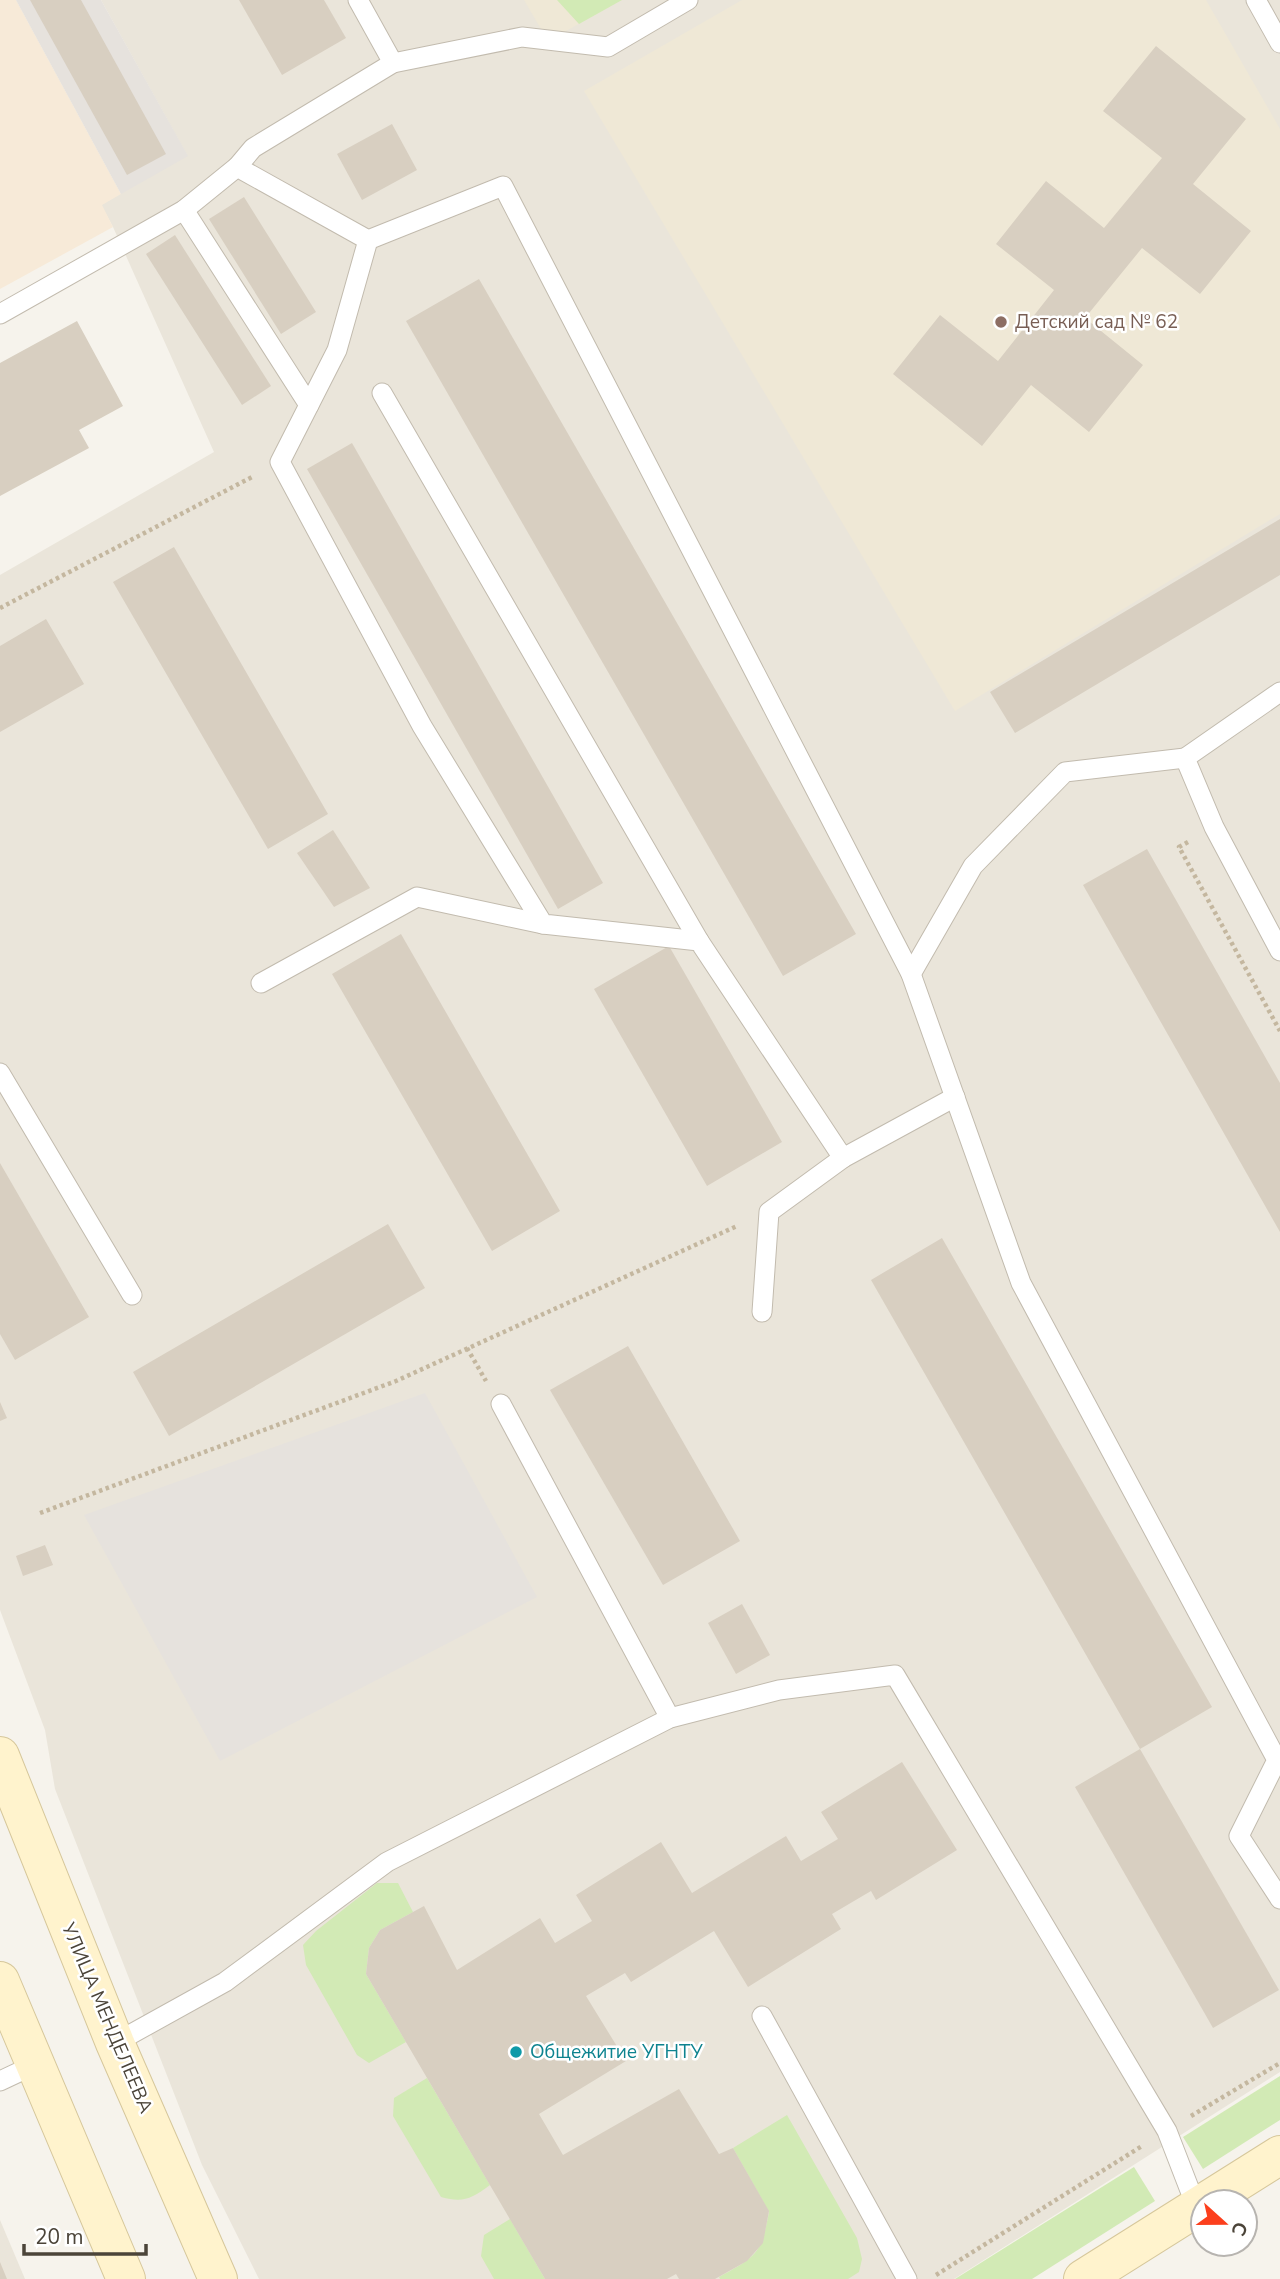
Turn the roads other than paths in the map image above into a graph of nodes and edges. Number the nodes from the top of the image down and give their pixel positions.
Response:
1 (358, 0) edge
2 (688, 0) edge
3 (1256, 0) edge
4 (1280, 43) edge
5 (393, 63) junction
6 (237, 167) junction
7 (184, 209) junction
8 (368, 240) junction
9 (0, 314) edge
10 (382, 393) dead end
11 (309, 405) junction
12 (1279, 695) edge
13 (1185, 758) junction
14 (542, 924) junction
15 (699, 941) junction
16 (1280, 951) edge
17 (911, 974) junction
18 (261, 983) dead end
19 (0, 1073) edge
20 (955, 1097) junction
21 (843, 1158) junction
22 (132, 1295) dead end
23 (761, 1312) dead end
24 (501, 1404) dead end
25 (670, 1718) junction
26 (0, 1756) edge
27 (1280, 1899) edge
28 (0, 1981) edge
29 (762, 2016) dead end
30 (115, 2043) junction
31 (34, 2065) junction
32 (0, 2081) edge
33 (1280, 2155) edge
34 (1189, 2188) edge
35 (1226, 2188) edge
36 (1189, 2211) edge
37 (1087, 2278) edge
38 (126, 2279) edge
39 (218, 2279) edge
40 (907, 2279) edge

1 - 5 lane
2 - 5 lane
3 - 4 lane
5 - 6 lane
6 - 7 lane
6 - 8 lane
7 - 9 lane
7 - 11 lane
8 - 11 lane
8 - 17 lane
10 - 15 lane
11 - 14 lane
12 - 13 lane
13 - 16 lane
13 - 17 lane
14 - 15 lane
14 - 18 lane
15 - 21 lane
17 - 20 lane
19 - 22 lane
20 - 21 lane
20 - 27 lane
21 - 23 lane
24 - 25 lane
25 - 30 lane
25 - 34 lane
26 - 30 main road, УЛИЦА МЕНДЕЛЕЕВА
28 - 31 main road
29 - 40 lane
30 - 39 main road, УЛИЦА МЕНДЕЛЕЕВА
31 - 32 lane
31 - 38 main road
33 - 35 main road
36 - 37 main road

